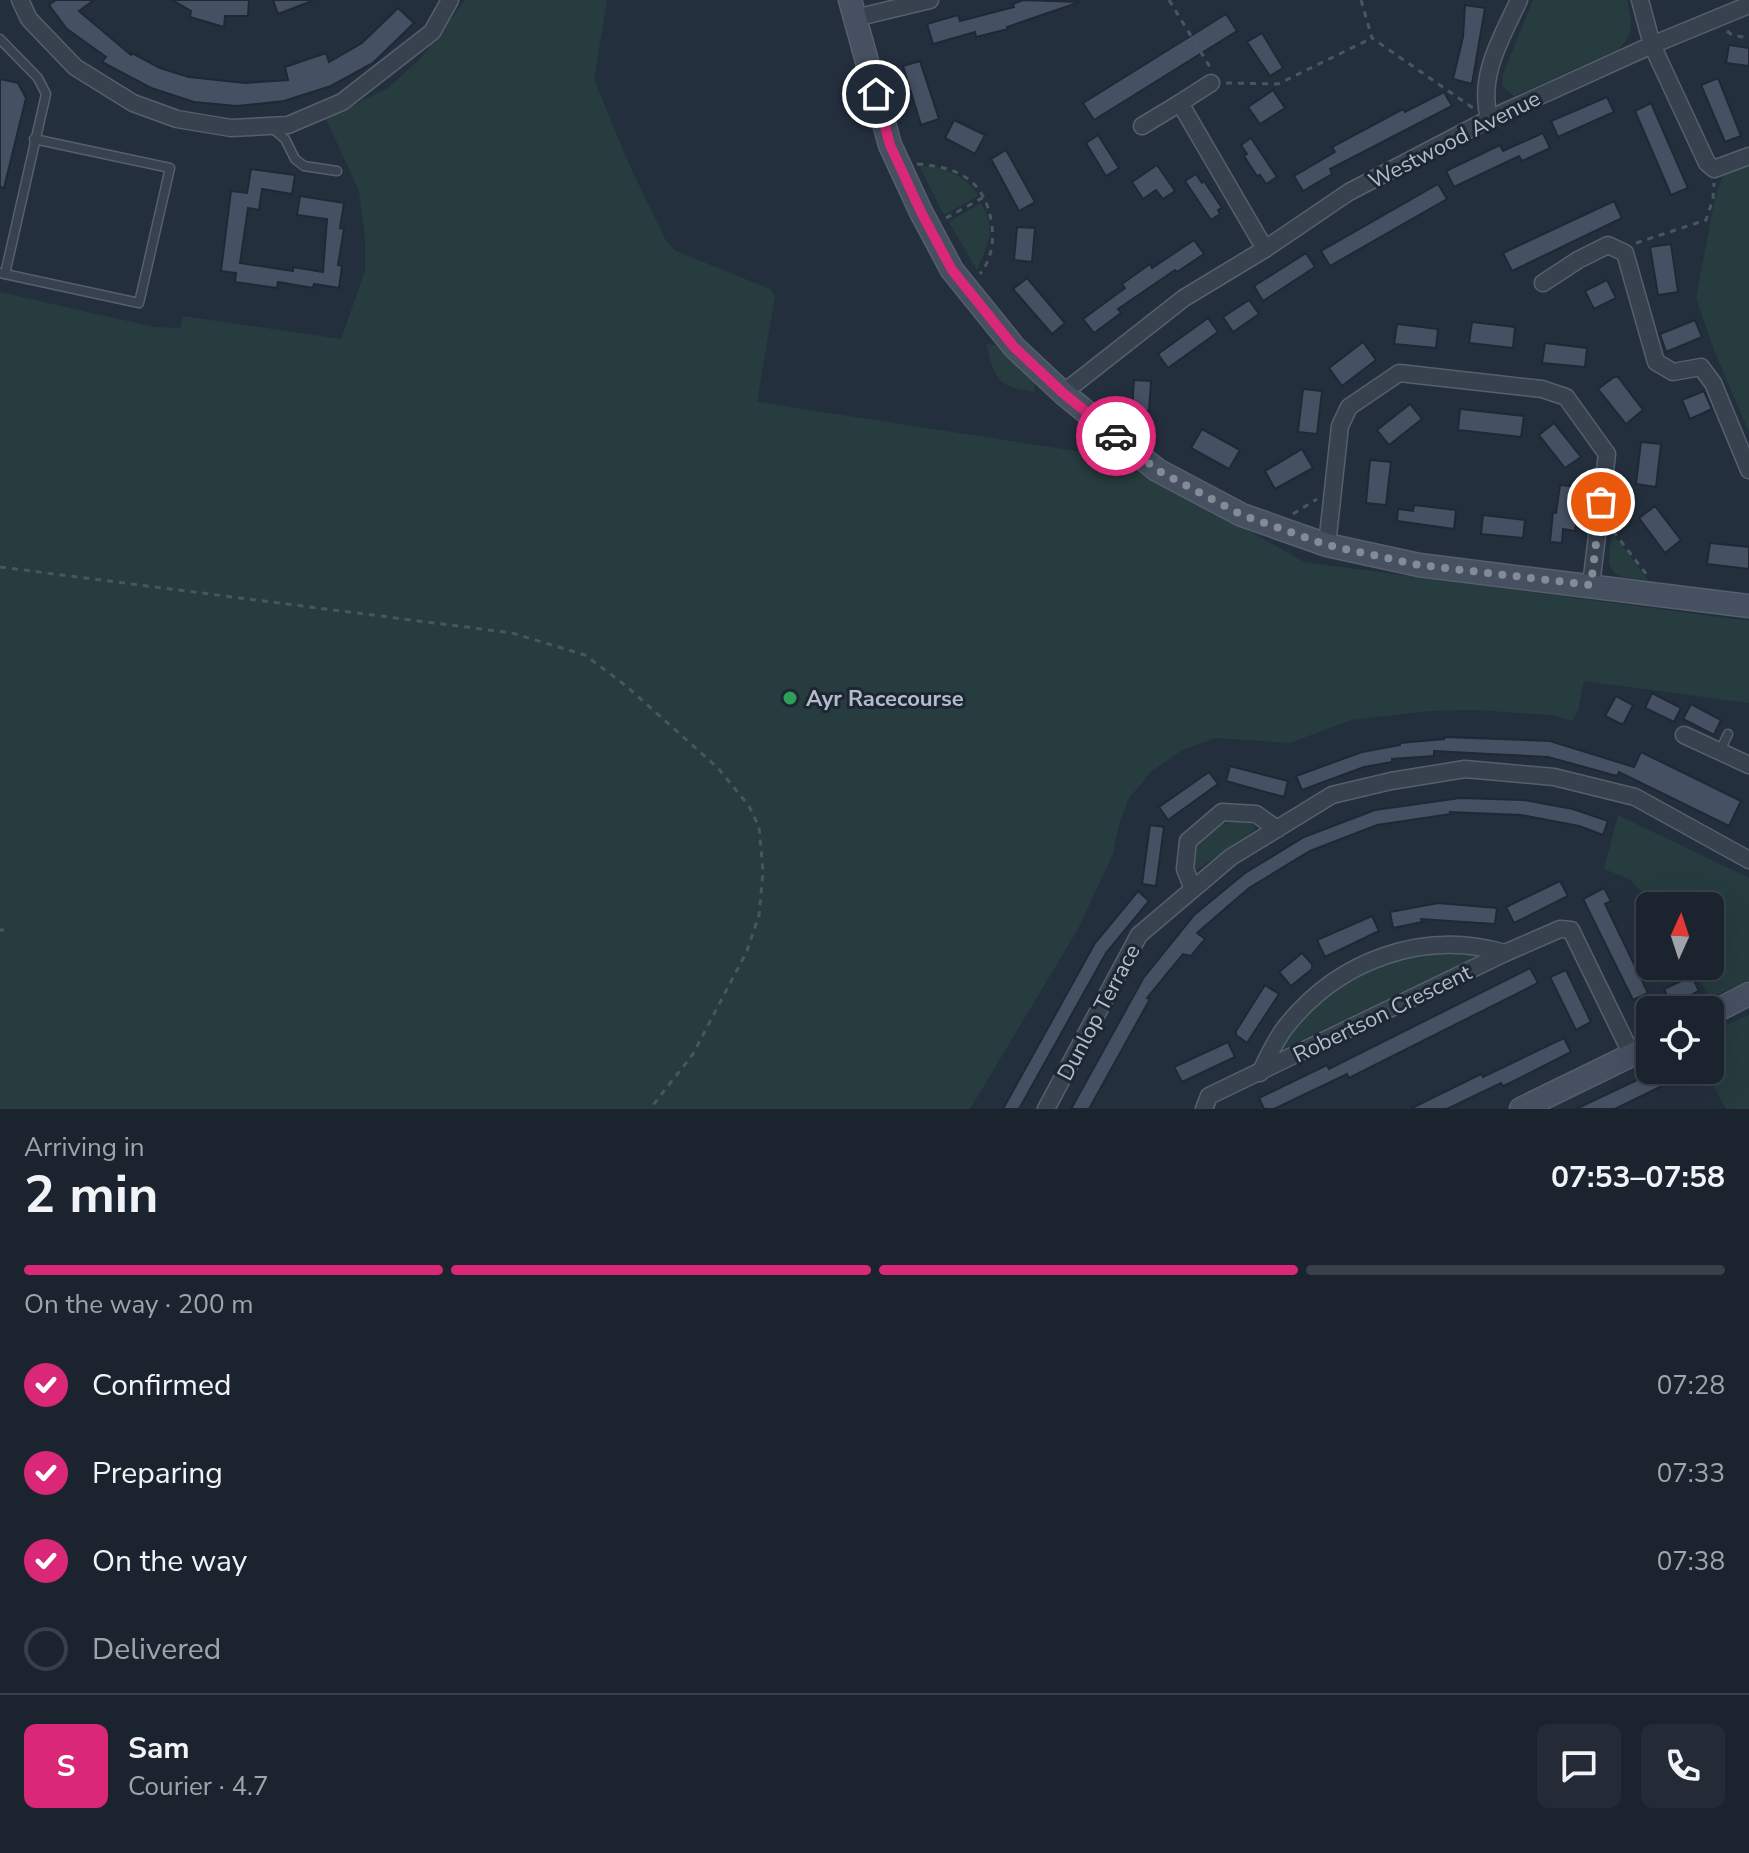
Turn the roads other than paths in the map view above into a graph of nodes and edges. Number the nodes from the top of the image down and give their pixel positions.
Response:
1 (20, 0) edge
2 (450, 0) edge
3 (930, 0) edge
4 (1519, 0) edge
5 (1640, 0) edge
6 (1749, 5) edge
7 (853, 9) edge
8 (2, 45) edge
9 (1652, 45) junction
10 (1211, 83) road end
11 (1180, 103) junction
12 (1489, 119) junction
13 (270, 126) junction
14 (1142, 126) dead end
15 (34, 139) junction
16 (1749, 156) edge
17 (337, 171) dead end
18 (1265, 249) junction
19 (3, 274) edge
20 (1543, 283) dead end
21 (1063, 393) junction
22 (1749, 470) edge
23 (1327, 545) junction
24 (1591, 585) junction
25 (1749, 606) edge
26 (1728, 734) dead end
27 (1684, 735) dead end
28 (1720, 752) junction
29 (1749, 765) edge
30 (1277, 829) junction
31 (1749, 860) edge
32 (1193, 889) junction
33 (1505, 953) junction
34 (1749, 994) edge
35 (1724, 1007) edge
36 (1636, 1041) edge
37 (1636, 1052) edge
38 (1260, 1073) junction
39 (1046, 1109) edge
40 (1204, 1109) edge
41 (1521, 1109) edge

1 - 13 street
2 - 13 street
3 - 7 street
4 - 12 street
5 - 9 street
6 - 9 street, Westwood Avenue
7 - 21 street
8 - 15 lane
9 - 12 street, Westwood Avenue
9 - 16 street
10 - 11 street
11 - 14 street
11 - 18 street
12 - 18 street, Westwood Avenue
13 - 17 lane
15 - 19 lane
15 - 19 lane
18 - 21 street, Westwood Avenue
20 - 22 street
21 - 23 street
23 - 24 street
23 - 24 street
24 - 25 street
26 - 28 lane
27 - 28 street
28 - 29 street
30 - 31 street, Dunlop Terrace
30 - 32 street, Dunlop Terrace
30 - 32 street
32 - 39 street, Dunlop Terrace
33 - 36 street, Robertson Crescent
33 - 38 street, Robertson Crescent
33 - 38 street, Robertson Crescent
34 - 35 street
37 - 41 street
38 - 40 street, Robertson Crescent

